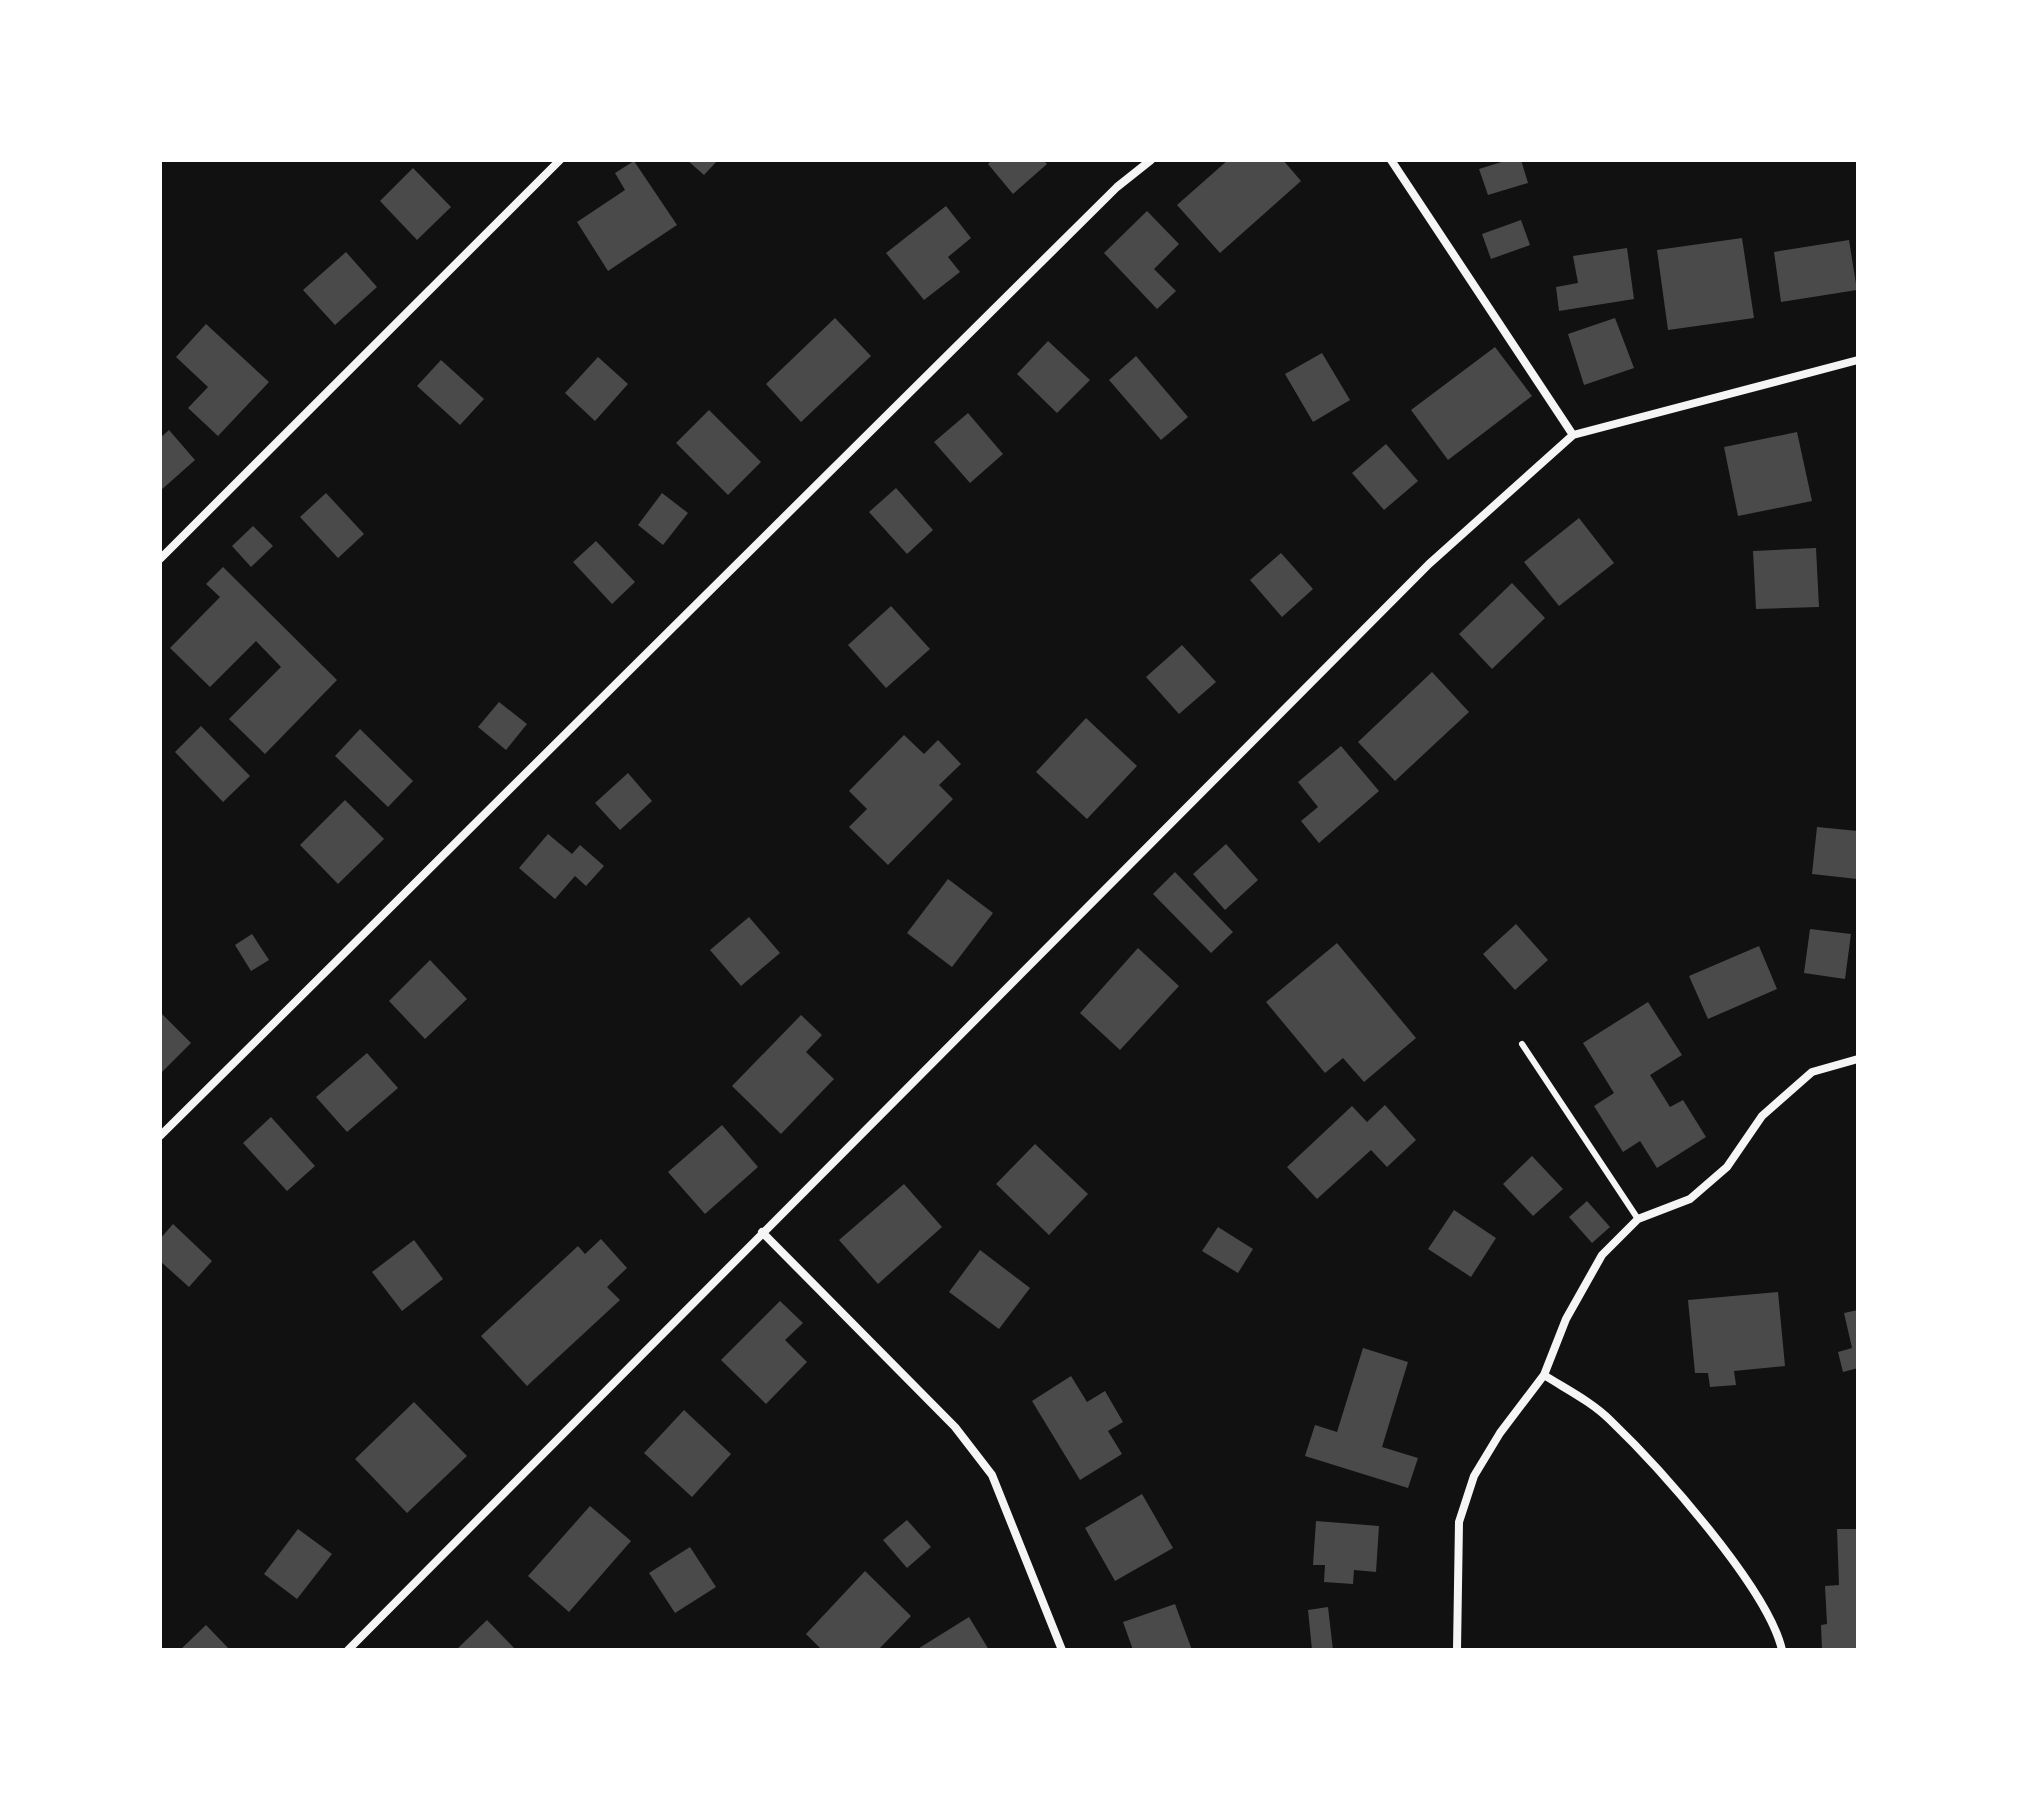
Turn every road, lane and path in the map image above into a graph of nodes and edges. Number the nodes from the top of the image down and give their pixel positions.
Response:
1 (560, 160) edge
2 (1151, 160) edge
3 (1391, 160) edge
4 (1858, 360) edge
5 (1573, 435) junction
6 (160, 559) edge
7 (1522, 1044) dead end
8 (1858, 1059) edge
9 (160, 1136) edge
10 (1638, 1219) junction
11 (762, 1232) junction
12 (1544, 1375) junction
13 (348, 1650) edge
14 (1062, 1650) edge
15 (1457, 1650) edge
16 (1782, 1650) edge

1 - 6 street
2 - 9 street
3 - 5 street
4 - 5 street
5 - 11 street
7 - 10 lane
8 - 10 street
10 - 12 street
11 - 13 street
11 - 14 street
12 - 15 street
12 - 16 street

